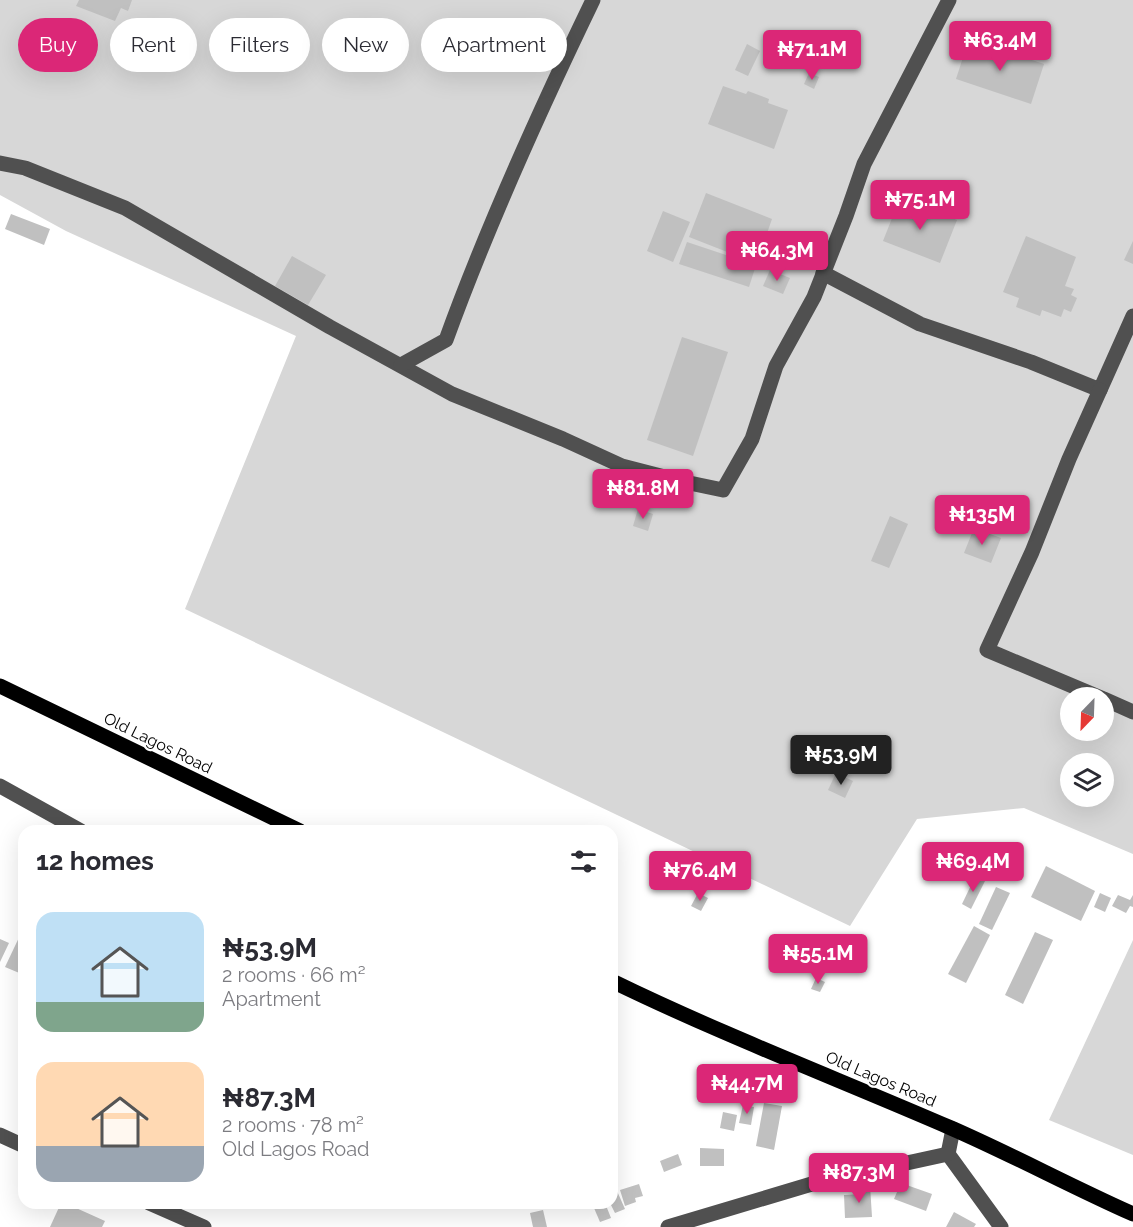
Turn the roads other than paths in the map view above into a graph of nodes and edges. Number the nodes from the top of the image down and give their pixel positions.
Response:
1 (593, 0) edge
2 (948, 0) edge
3 (0, 163) edge
4 (823, 273) junction
5 (1133, 316) edge
6 (401, 365) junction
7 (1100, 390) junction
8 (0, 686) edge
9 (1076, 687) edge
10 (1114, 703) edge
11 (1133, 712) edge
12 (0, 786) edge
13 (70, 825) edge
14 (288, 825) edge
15 (618, 984) edge
16 (953, 1129) junction
17 (0, 1135) edge
18 (18, 1143) edge
19 (948, 1154) junction
20 (163, 1209) edge
21 (1133, 1214) edge
22 (204, 1227) edge
23 (668, 1227) edge
24 (1001, 1227) edge

1 - 6 street
2 - 4 street
3 - 6 street
4 - 6 street
4 - 7 street
5 - 7 street
7 - 9 street
8 - 14 main road, Old Lagos Road
10 - 11 street
12 - 13 street
15 - 16 main road, Old Lagos Road
16 - 19 street
16 - 21 main road, Old Lagos Road
17 - 18 street
19 - 23 street
19 - 24 street
20 - 22 street

